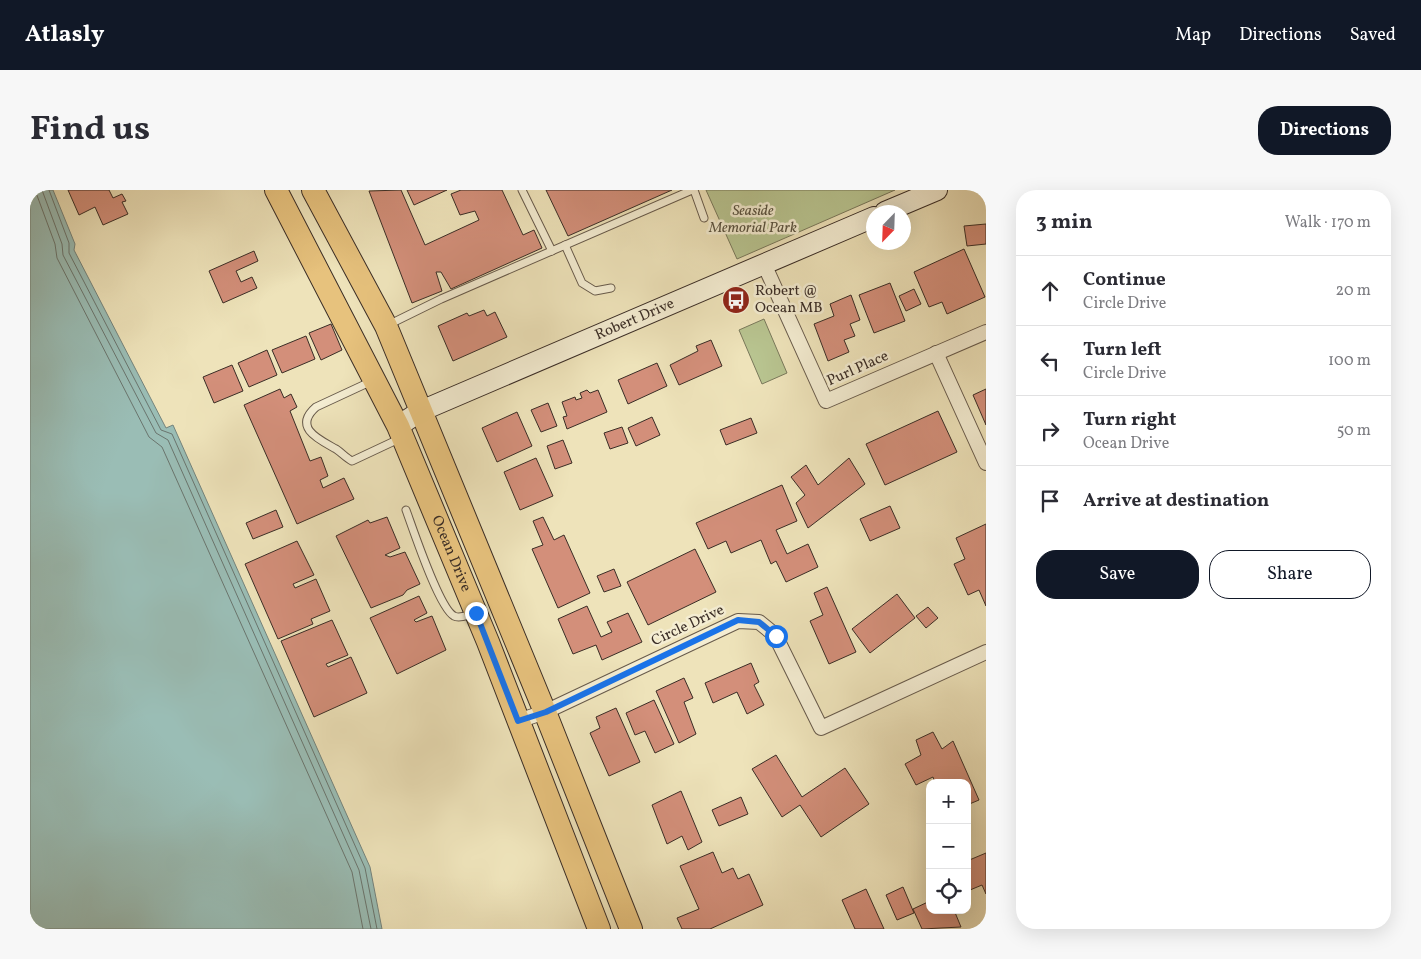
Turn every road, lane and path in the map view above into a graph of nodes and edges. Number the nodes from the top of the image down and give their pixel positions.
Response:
1 (276, 190) edge
2 (313, 190) edge
3 (522, 190) edge
4 (693, 190) edge
5 (937, 190) edge
6 (902, 205) edge
7 (704, 218) dead end
8 (866, 220) edge
9 (332, 226) junction
10 (302, 241) junction
11 (565, 245) junction
12 (552, 251) junction
13 (764, 264) junction
14 (611, 288) dead end
15 (386, 326) junction
16 (986, 332) edge
17 (936, 352) junction
18 (374, 380) junction
19 (421, 411) junction
20 (400, 431) junction
21 (986, 463) edge
22 (406, 510) dead end
23 (498, 596) junction
24 (476, 613) junction
25 (986, 652) edge
26 (546, 712) junction
27 (518, 721) junction
28 (590, 826) junction
29 (563, 837) junction
30 (628, 921) edge
31 (597, 926) edge

1 - 10 main road, Ocean Drive
2 - 9 main road, Ocean Drive
3 - 12 lane
4 - 7 lane
4 - 11 lane
5 - 6 street
8 - 13 street, Robert Drive
9 - 10 main road
9 - 15 main road, Ocean Drive
10 - 18 main road, Ocean Drive
11 - 12 lane
11 - 14 lane
12 - 15 lane
13 - 17 street, Purl Place
13 - 19 street, Robert Drive
15 - 19 main road, Ocean Drive
16 - 17 street, Purl Place
17 - 21 street
18 - 20 main road, Ocean Drive
18 - 20 lane
19 - 20 street, Robert Drive
19 - 23 main road, Ocean Drive
20 - 24 main road, Ocean Drive
22 - 24 lane
23 - 24 main road
23 - 26 main road, Ocean Drive
24 - 27 main road, Ocean Drive
25 - 26 street, Circle Drive
26 - 27 street, Circle Drive
26 - 28 main road, Ocean Drive
27 - 29 main road, Ocean Drive
28 - 29 main road
28 - 30 main road, Ocean Drive
29 - 31 main road, Ocean Drive
30 - 31 main road

